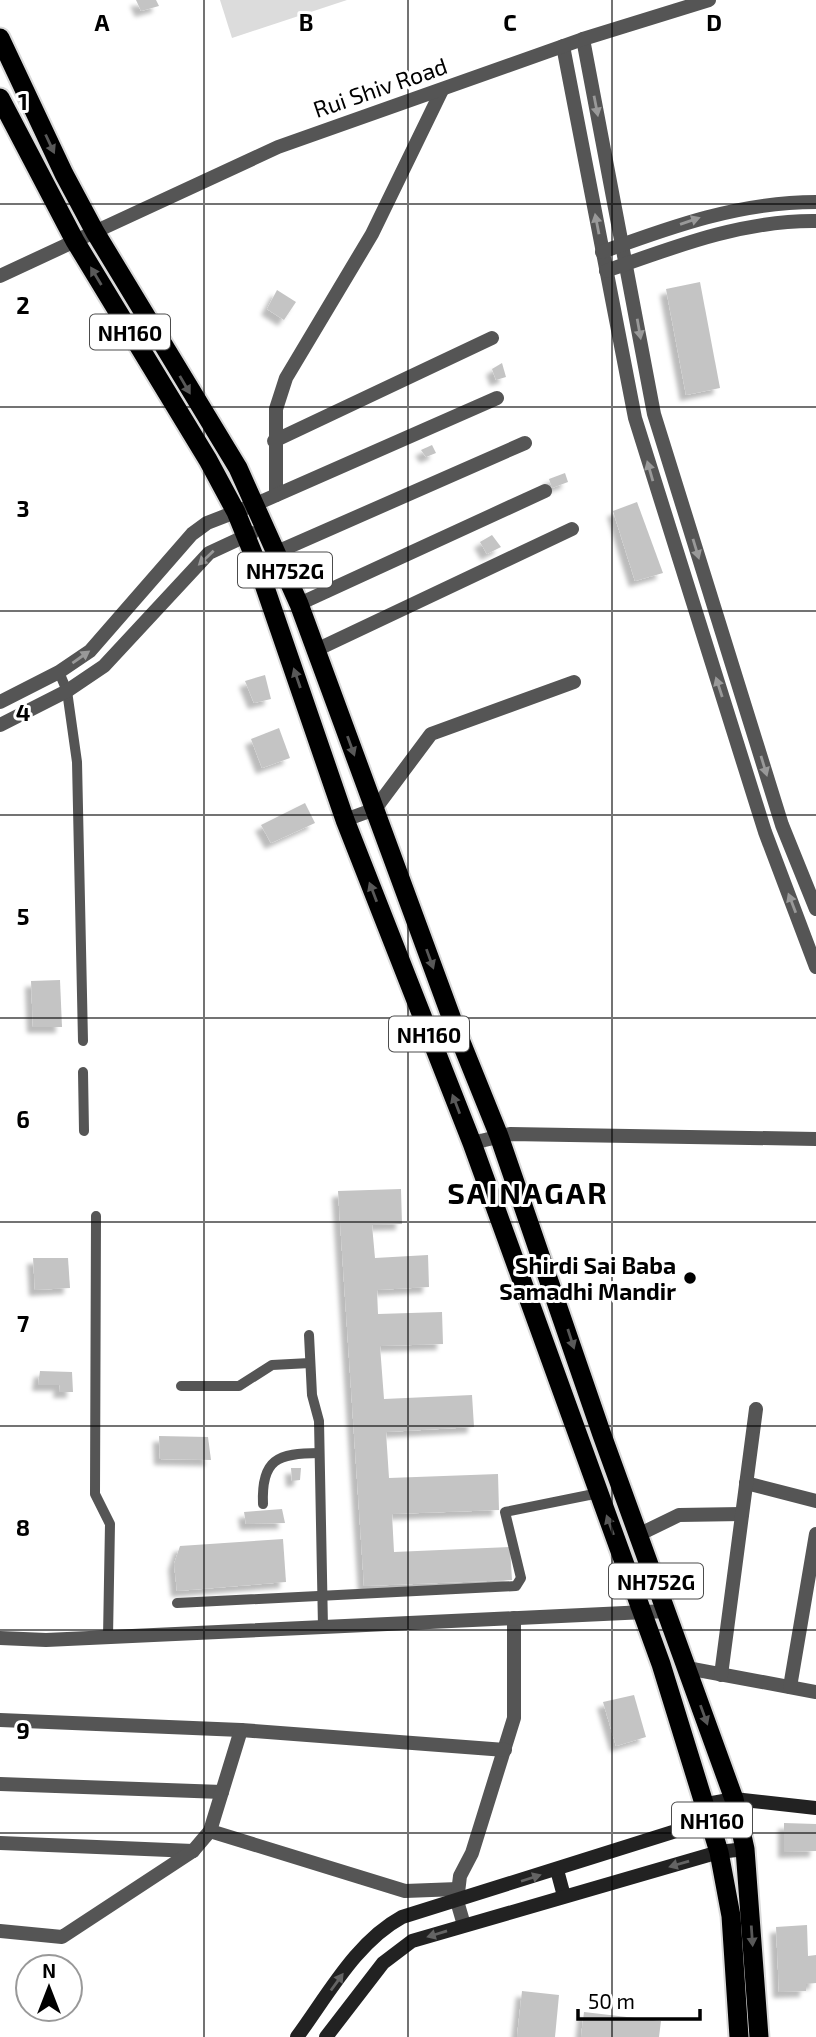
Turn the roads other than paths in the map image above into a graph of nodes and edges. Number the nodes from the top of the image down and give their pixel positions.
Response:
1 (709, 0) edge
2 (0, 37) edge
3 (583, 39) junction
4 (563, 46) junction
5 (442, 90) junction
6 (0, 98) edge
7 (816, 202) edge
8 (816, 221) edge
9 (95, 232) junction
10 (75, 241) junction
11 (624, 244) junction
12 (602, 252) junction
13 (628, 264) junction
14 (606, 271) junction
15 (0, 276) edge
16 (492, 338) dead end
17 (497, 398) dead end
18 (274, 441) junction
19 (525, 443) dead end
20 (545, 491) dead end
21 (276, 495) junction
22 (256, 503) junction
23 (236, 512) junction
24 (267, 528) junction
25 (572, 529) dead end
26 (245, 536) junction
27 (277, 552) junction
28 (299, 604) junction
29 (316, 650) junction
30 (59, 672) junction
31 (574, 682) dead end
32 (67, 691) junction
33 (0, 702) edge
34 (0, 725) edge
35 (375, 809) junction
36 (345, 820) junction
37 (816, 909) edge
38 (816, 967) edge
39 (83, 1041) dead end
40 (83, 1072) dead end
41 (84, 1131) dead end
42 (499, 1136) junction
43 (816, 1139) edge
44 (471, 1143) junction
45 (96, 1216) dead end
46 (309, 1335) dead end
47 (310, 1363) junction
48 (181, 1387) dead end
49 (756, 1409) dead end
50 (319, 1453) junction
51 (746, 1483) junction
52 (599, 1493) junction
53 (816, 1501) edge
54 (263, 1504) dead end
55 (742, 1514) junction
56 (640, 1534) junction
57 (816, 1534) edge
58 (322, 1595) junction
59 (177, 1602) dead end
60 (667, 1611) junction
61 (641, 1612) junction
62 (514, 1618) junction
63 (323, 1627) junction
64 (108, 1637) junction
65 (0, 1638) edge
66 (687, 1668) junction
67 (722, 1675) junction
68 (790, 1687) junction
69 (816, 1692) edge
70 (0, 1720) edge
71 (240, 1730) junction
72 (505, 1750) junction
73 (0, 1784) edge
74 (222, 1792) junction
75 (734, 1798) junction
76 (816, 1808) edge
77 (709, 1812) junction
78 (211, 1831) junction
79 (0, 1843) edge
80 (745, 1849) junction
81 (193, 1851) junction
82 (719, 1852) junction
83 (557, 1870) junction
84 (458, 1895) junction
85 (564, 1896) junction
86 (464, 1925) junction
87 (0, 1931) edge
88 (297, 2037) edge
89 (326, 2037) edge
90 (739, 2037) edge
91 (759, 2037) edge

1 - 3 street, Rui Shiv Road
2 -> 9 highway, NH752G
3 - 4 street, Rui Shiv Road
3 -> 11 street
4 - 5 street, Rui Shiv Road
12 -> 4 street
5 - 9 street, Rui Shiv Road
5 - 18 street
6 - 10 highway, NH160
11 -> 7 street
8 - 13 street
9 - 10 street, Rui Shiv Road
9 -> 22 highway, NH752G
10 - 15 street, Rui Shiv Road
23 -> 10 highway, NH160
11 - 12 street
11 - 13 street
12 - 14 street
13 - 14 street
13 -> 37 street
38 -> 14 street
16 - 18 street
17 - 21 street
18 - 21 street
19 - 27 street
20 - 28 street
21 - 22 street
22 - 23 street
22 - 24 highway, NH752G
23 - 26 highway, NH160
30 -> 23 street
24 - 26 street
24 - 27 highway, NH752G
25 - 29 street
26 -> 32 street
36 -> 26 highway, NH160
27 - 28 highway, NH752G
28 - 29 highway, NH752G
29 -> 35 highway, NH752G
30 - 32 lane
30 - 33 street
31 - 35 street
32 - 34 street
32 - 39 lane
35 - 36 street
35 -> 42 highway, NH752G
44 -> 36 highway, NH160
40 - 41 lane
42 - 43 street
42 - 44 street
42 -> 56 highway, NH752G
44 - 52 highway, NH160
45 - 64 lane
46 - 47 lane
47 - 48 lane
47 - 50 lane
49 - 51 street
50 - 54 lane
50 - 58 lane
51 - 53 street
51 - 55 street
52 - 58 lane
61 -> 52 highway, NH160
55 - 56 street
55 - 67 street
56 - 60 highway, NH752G
57 - 68 street
58 - 59 lane
58 - 63 lane
60 - 61 street
60 - 66 highway, NH752G
61 - 62 street
61 - 77 highway, NH160
62 - 63 street
62 - 72 street
63 - 64 street
64 - 65 street
66 - 67 street
66 -> 75 highway, NH752G
67 - 68 street
68 - 69 street
70 - 71 street
71 - 72 street
71 - 74 street
72 - 84 street
73 - 74 street
74 - 78 street
75 - 76 main road
75 - 77 main road
75 - 80 highway, NH752G
77 - 82 highway, NH160
77 - 83 main road
78 - 81 street
78 - 84 street
79 - 81 street
80 - 82 main road
80 -> 91 highway, NH752G
81 - 87 street
82 -> 85 main road
82 - 90 highway, NH160
84 -> 83 main road
83 - 85 main road
84 - 86 street
88 -> 84 main road
85 - 86 main road
86 -> 89 main road

